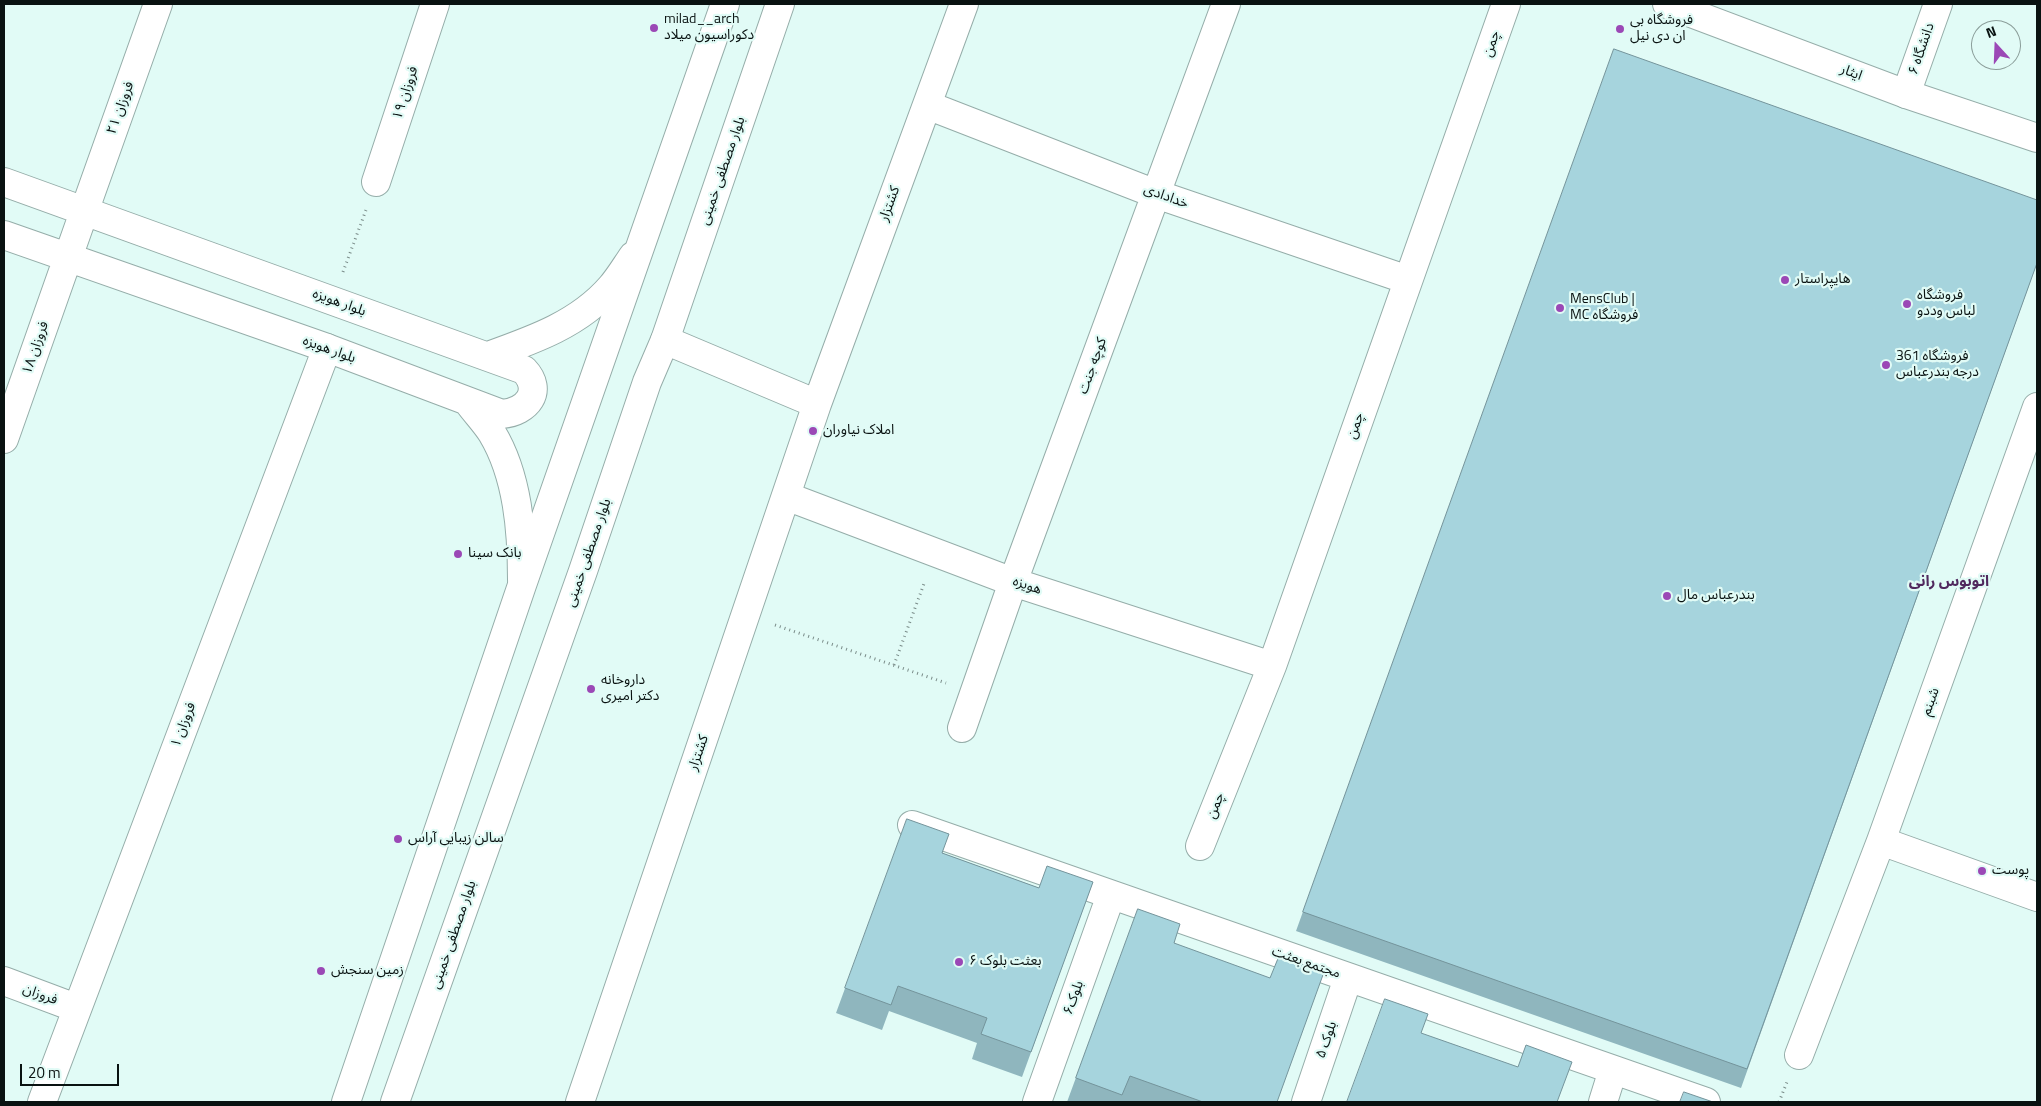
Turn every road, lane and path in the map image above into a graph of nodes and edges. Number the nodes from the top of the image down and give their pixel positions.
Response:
1 (158, 4) edge
2 (435, 4) edge
3 (725, 4) edge
4 (780, 4) edge
5 (964, 4) edge
6 (1226, 4) edge
7 (1506, 4) edge
8 (1667, 4) edge
9 (1938, 4) edge
10 (1906, 94) junction
11 (926, 105) junction
12 (2037, 138) edge
13 (4, 182) edge
14 (376, 182) joint
15 (1156, 194) junction
16 (84, 212) junction
17 (4, 235) edge
18 (643, 242) junction
19 (68, 258) junction
20 (1408, 280) junction
21 (332, 300) junction
22 (665, 340) junction
23 (327, 348) junction
24 (488, 356) junction
25 (468, 402) junction
26 (817, 404) junction
27 (2037, 407) edge
28 (4, 439) edge
29 (786, 496) junction
30 (936, 552) junction
31 (1013, 582) junction
32 (522, 586) junction
33 (746, 615) junction
34 (894, 665) junction
35 (1272, 666) junction
36 (974, 693) junction
37 (962, 728) dead end
38 (906, 823) edge
39 (1881, 841) junction
40 (1200, 846) dead end
41 (1111, 894) junction
42 (2037, 897) edge
43 (1348, 978) junction
44 (4, 981) edge
45 (76, 1008) junction
46 (1799, 1054) dead end
47 (1614, 1070) junction
48 (42, 1102) edge
49 (346, 1102) edge
50 (396, 1102) edge
51 (580, 1102) edge
52 (1037, 1102) edge
53 (1306, 1102) edge
54 (1603, 1102) edge
55 (1706, 1102) edge

1 - 16 street, فروزان ۲۱
2 - 14 street, فروزان ۱۹
3 - 18 street
4 - 22 street, بلوار مصطفی خمینی
5 - 11 street, کشتزار
6 - 15 street, کوچه جنت
7 - 20 street, چمن
8 - 10 street, ایثار
9 - 10 street, دانشگاه ۶
10 - 12 street, ایثار
11 - 15 street, خدادادی
11 - 26 street, کشتزار
13 - 16 street, بلوار هویزه
14 - 21 path
15 - 20 street, خدادادی
15 - 31 street, کوچه جنت
16 - 19 street, فروزان ۲۱
16 - 21 street, بلوار هویزه
17 - 19 street, بلوار هوبزه
18 - 24 street
18 - 32 street
19 - 23 street, بلوار هوبزه
19 - 28 street, فروزان ۱۸
20 - 35 street, چمن
21 - 24 street, بلوار هویزه
22 - 26 street
22 - 50 street, بلوار مصطفی خمینی
23 - 25 street, بلوار هوبزه
23 - 45 street, فروزان ۱
24 - 25 street, بلوار هویزه
25 - 32 street
26 - 29 street, کشتزار
27 - 39 street, شبنم
29 - 30 street, هویزه
29 - 33 street, کشتزار
30 - 31 street, هویزه
30 - 34 path
31 - 35 street, هویزه
31 - 36 street, کوچه جنت
32 - 49 street
33 - 34 path
33 - 51 street, کشتزار
34 - 36 path
35 - 40 street, چمن
36 - 37 street, کوچه جنت
38 - 41 street, مجتمع بعثت
39 - 42 street
39 - 46 street, شبنم
41 - 43 street, مجتمع بعثت
41 - 52 street, بلوک۶
43 - 47 street, مجتمع بعثت
43 - 53 street, بلوک ۵
44 - 45 street, فروزان
45 - 48 street, فروزان ۱
47 - 54 street
47 - 55 street, مجتمع بعثت

